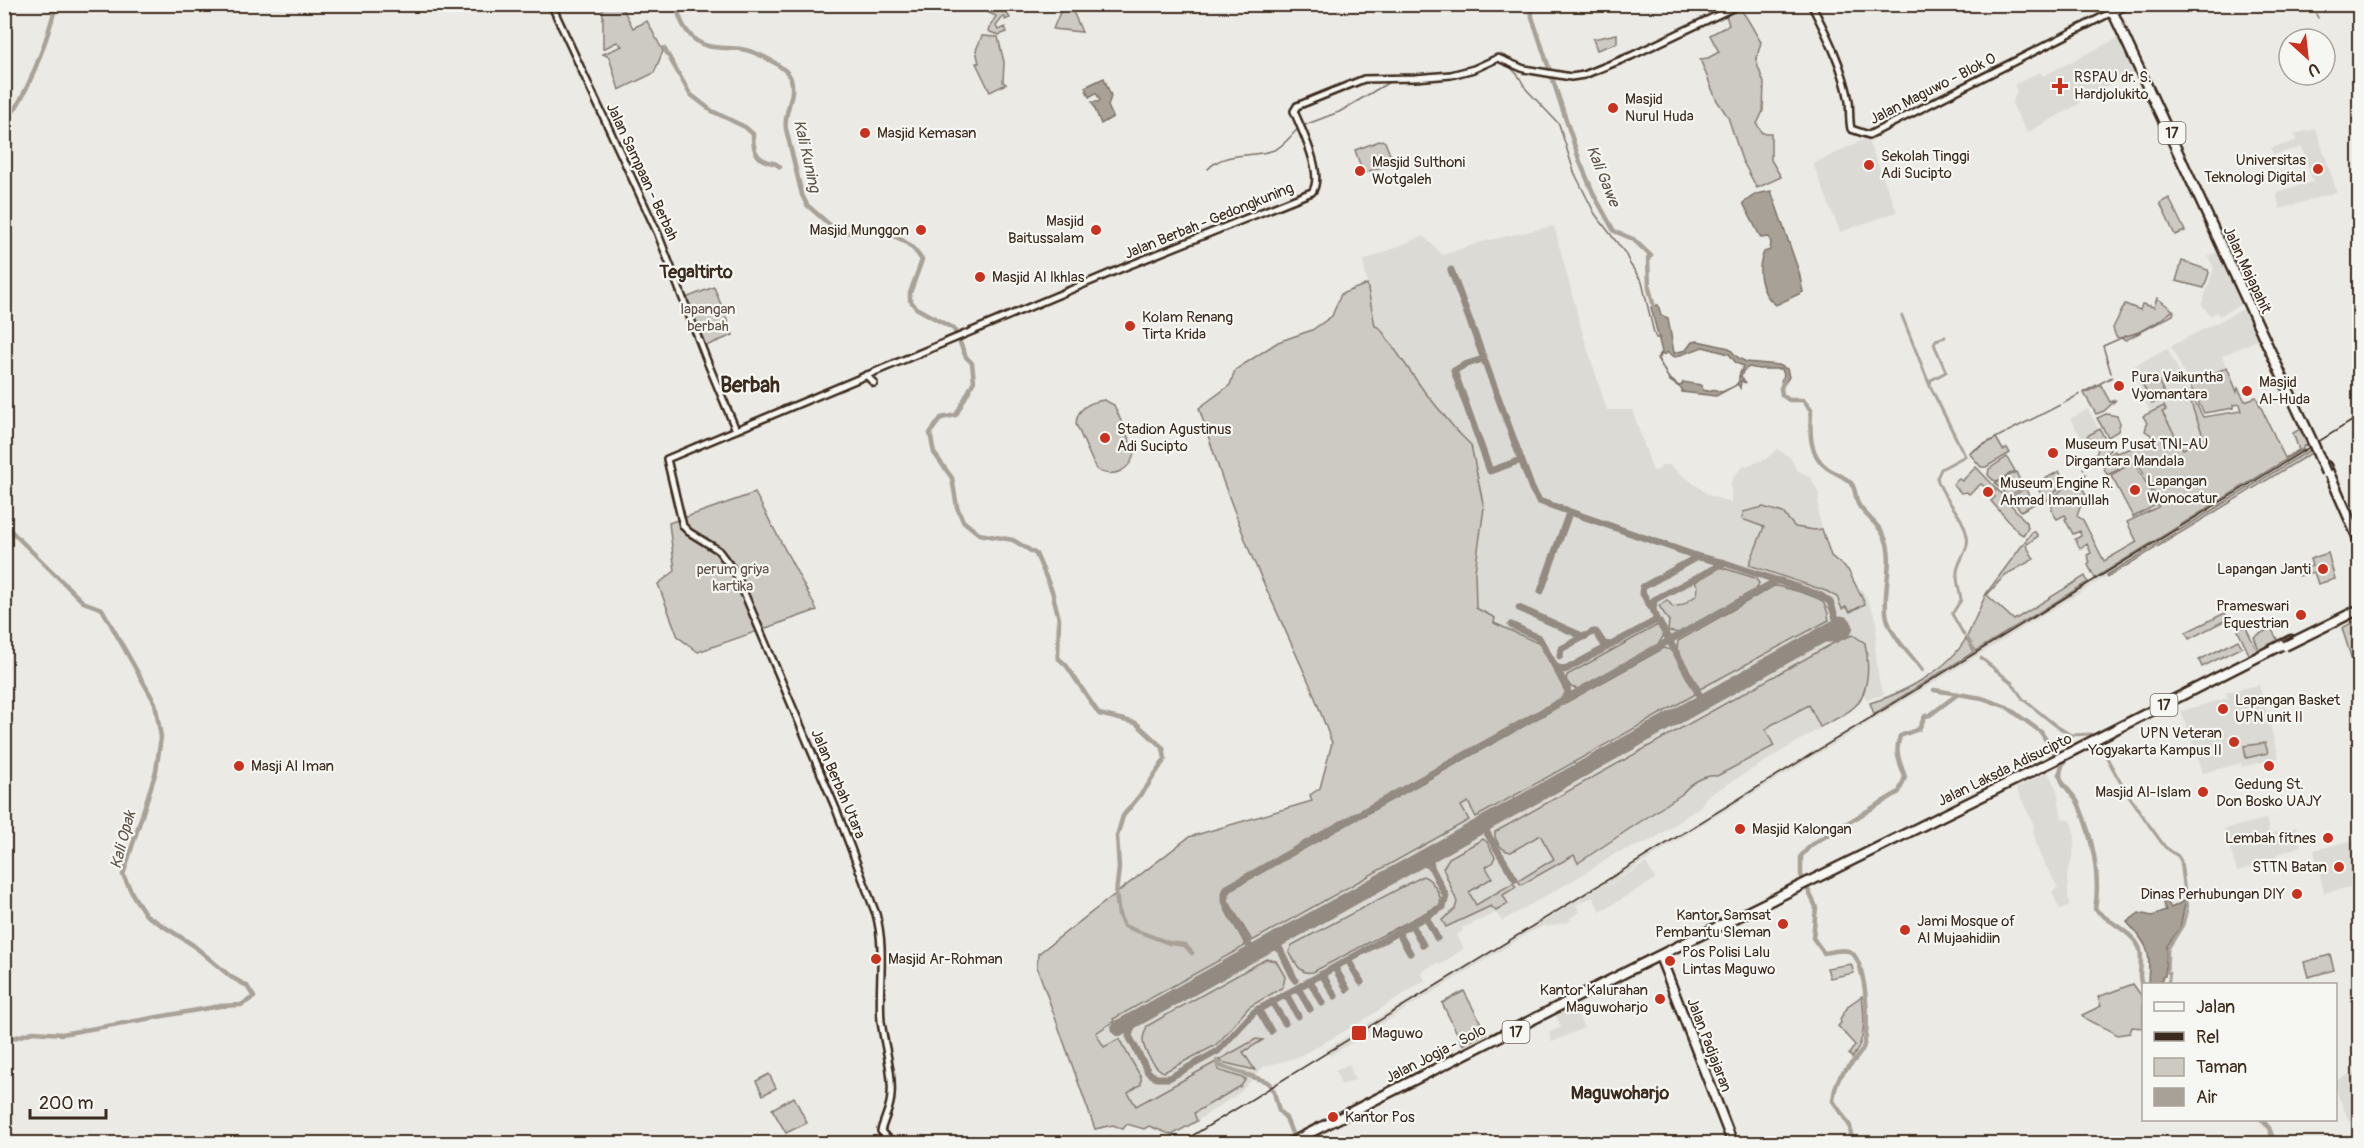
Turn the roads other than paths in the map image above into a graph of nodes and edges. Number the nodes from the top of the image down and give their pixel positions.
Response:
1 (551, 4) edge
2 (1741, 4) edge
3 (1811, 4) edge
4 (2127, 4) edge
5 (2113, 8) edge
6 (2253, 310) junction
7 (866, 375) junction
8 (874, 383) dead end
9 (732, 419) junction
10 (736, 430) junction
11 (729, 433) junction
12 (2320, 451) junction
13 (2360, 537) edge
14 (2360, 543) edge
15 (2360, 548) edge
16 (2360, 609) edge
17 (2342, 618) junction
18 (2263, 659) junction
19 (2068, 756) junction
20 (1799, 890) junction
21 (1671, 955) junction
22 (1659, 958) junction
23 (1646, 966) junction
24 (1664, 970) junction
25 (1674, 996) junction
26 (1732, 1140) edge
27 (1296, 1141) edge
28 (896, 1143) edge

1 - 9 main road, Jalan Sampaan - Berbah
2 - 7 main road, Jalan Berbah - Gedongkuning
3 - 5 main road, Jalan Maguwo - Blok O
4 - 5 main road
5 - 6 highway, Jalan Majapahit / 17
5 - 6 highway, Jalan Majapahit / 17
6 - 12 highway, Jalan Majapahit / 17
6 - 15 highway, Jalan Majapahit / 17, bridge
7 - 8 main road
7 - 10 main road
9 - 10 main road, Jalan Sampaan - Berbah
9 - 11 main road
10 - 11 main road
11 - 28 main road, Jalan Berbah Utara
12 - 13 highway, Jalan Majapahit / 17, bridge
12 - 14 highway, Jalan Majapahit / 17, bridge
16 - 17 highway, Jalan Laksda Adisucipto / 17
16 - 18 highway, 17, bridge
17 - 18 highway, Jalan Laksda Adisucipto / 17
17 - 19 highway, Jalan Laksda Adisucipto / 17
18 - 19 highway, Jalan Laksda Adisucipto / 17
19 - 20 highway, Jalan Laksda Adisucipto / 17
20 - 21 highway, Jalan Laksda Adisucipto / 17
20 - 22 highway, Jalan Laksda Adisucipto / 17
21 - 22 highway, Jalan Laksda Adisucipto / 17
21 - 24 highway
22 - 23 highway, Jalan Jogja - Solo / 17
22 - 24 highway, Jalan Padjajaran
22 - 27 highway, Jalan Jogja - Solo / 17
23 - 24 highway
23 - 27 highway, Jalan Jogja - Solo / 17
24 - 25 highway, Jalan Padjajaran
25 - 26 highway, Jalan Padjajaran
25 - 26 highway, Jalan Padjajaran

